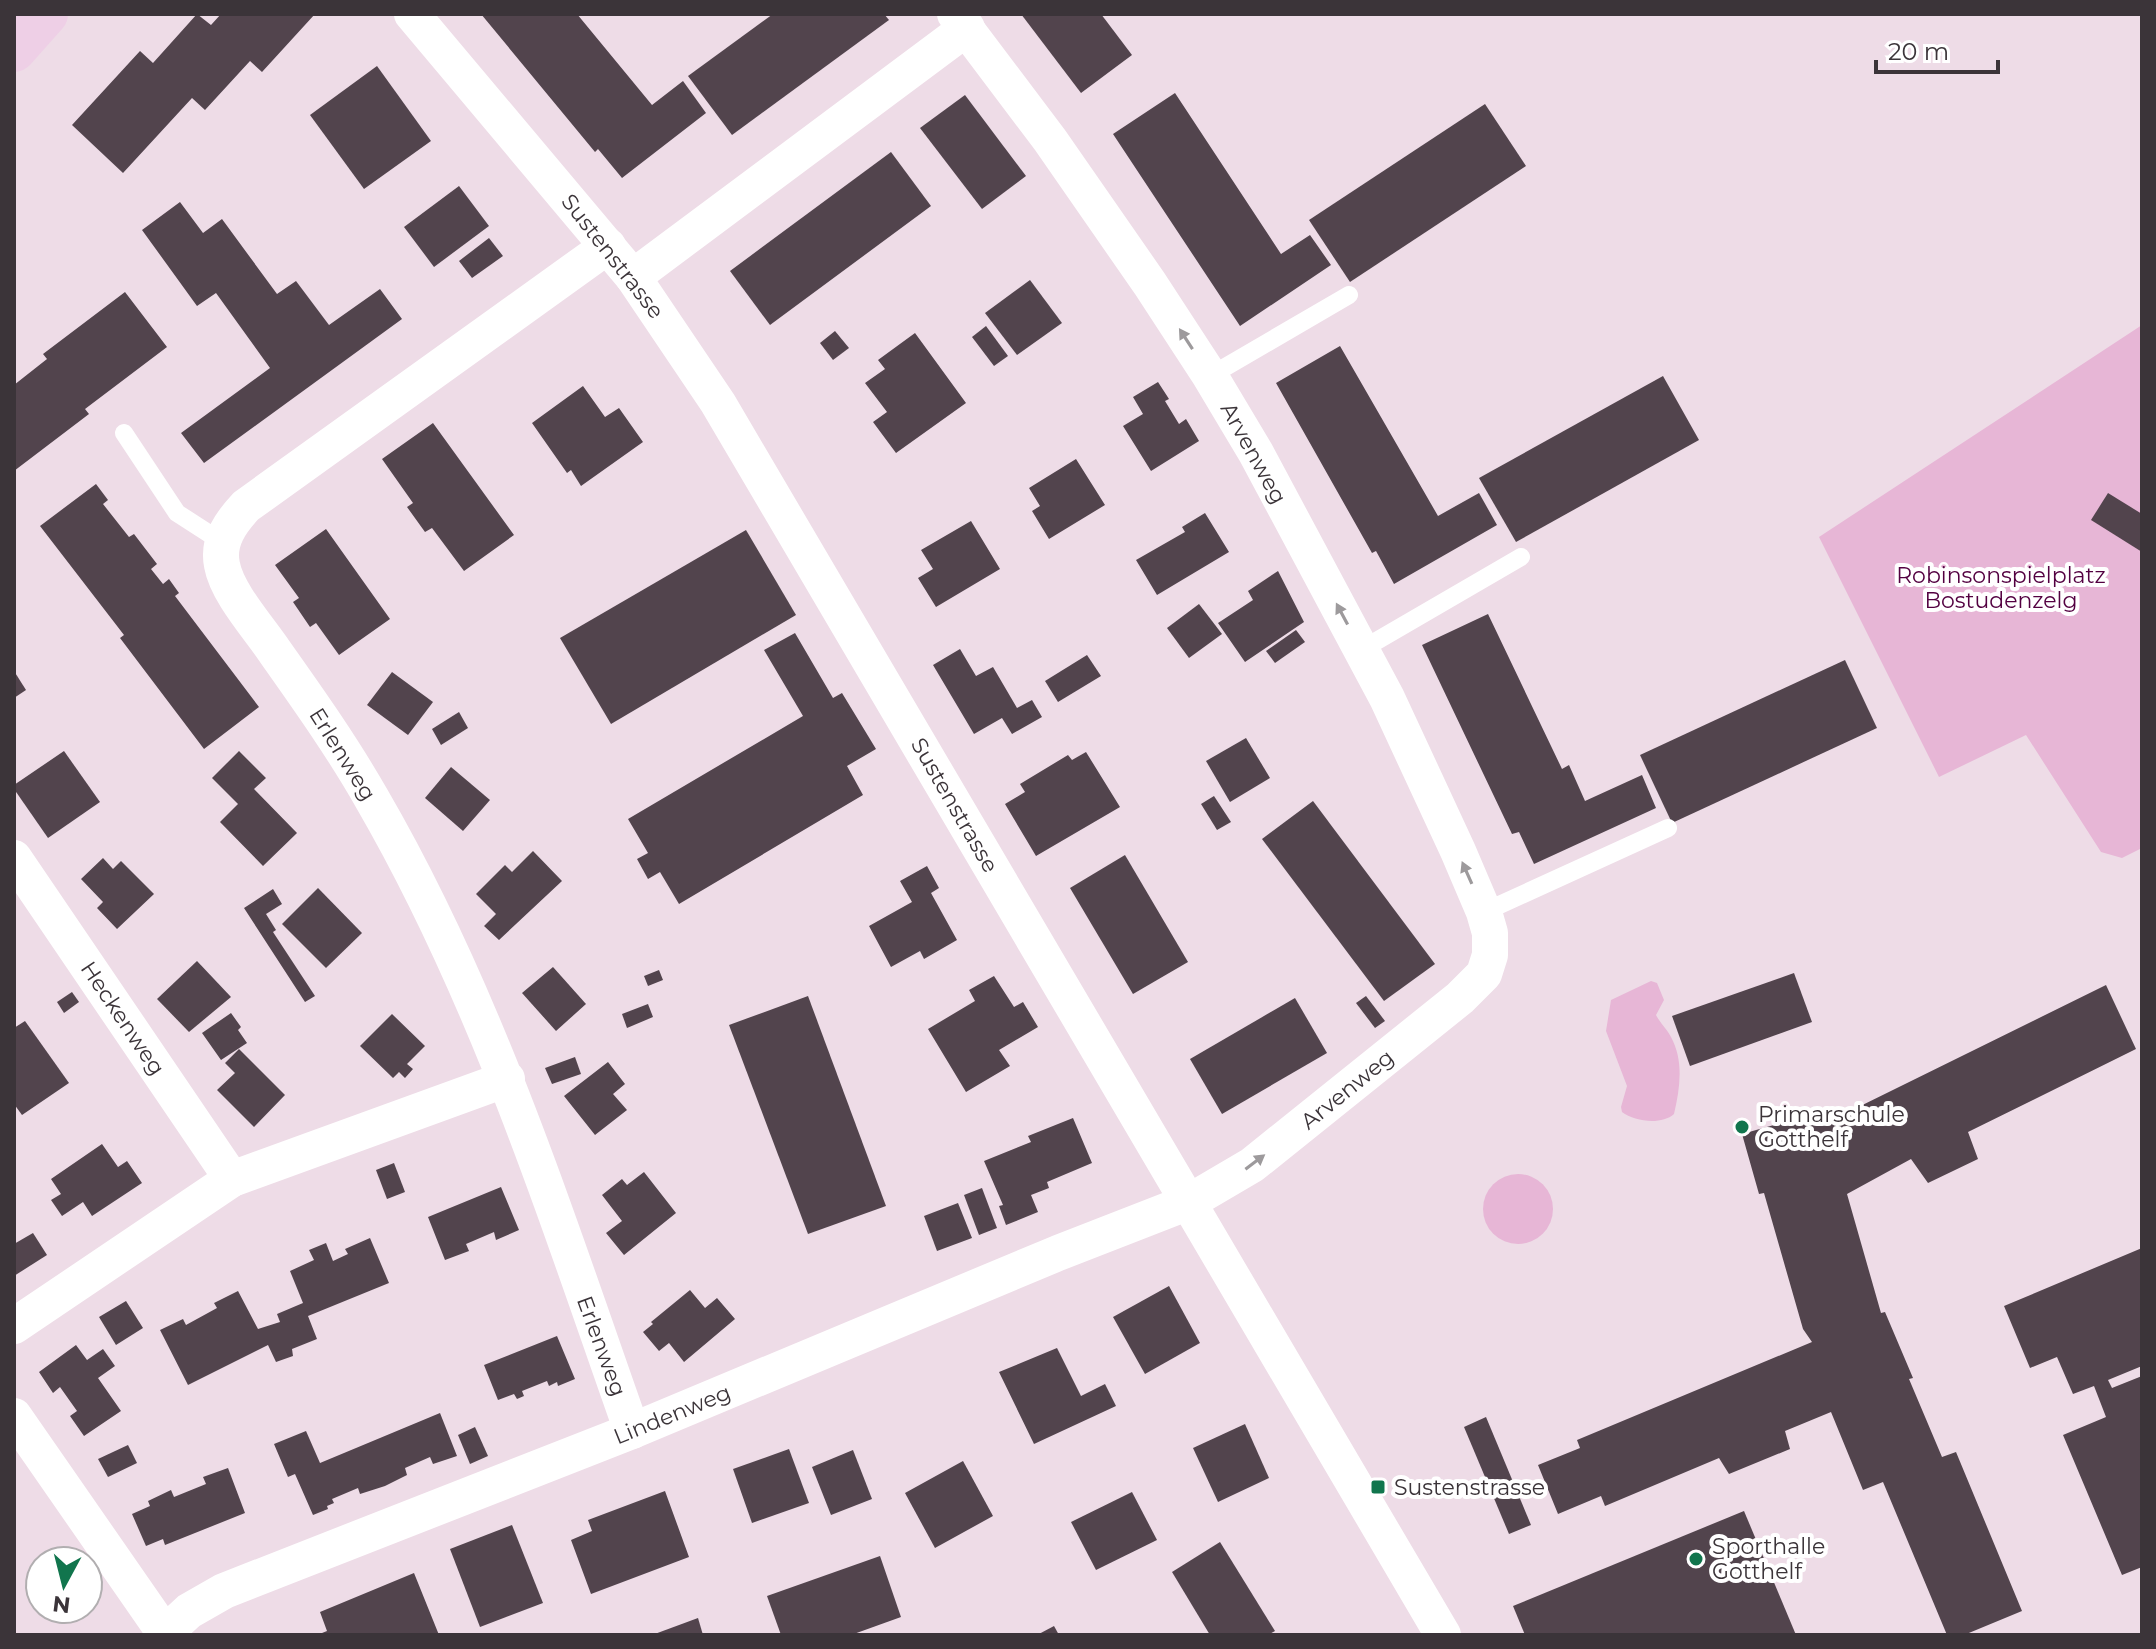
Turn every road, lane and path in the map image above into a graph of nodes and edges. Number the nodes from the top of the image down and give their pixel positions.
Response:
1 (46, 14) edge
2 (412, 14) edge
3 (961, 21) edge
4 (14, 50) edge
5 (608, 246) junction
6 (633, 277) junction
7 (1349, 295) dead end
8 (1210, 376) junction
9 (124, 433) dead end
10 (222, 542) junction
11 (1521, 557) dead end
12 (1361, 650) junction
13 (1668, 828) dead end
14 (14, 858) edge
15 (1484, 912) junction
16 (507, 1079) junction
17 (232, 1179) junction
18 (1189, 1202) junction
19 (14, 1326) edge
20 (14, 1416) edge
21 (632, 1431) junction
22 (164, 1634) edge
23 (1443, 1635) edge

1 - 4 street
2 - 5 street, Sustenstrasse
3 - 6 street, Arvenweg
8 -> 3 street, Arvenweg
5 - 6 street, Sustenstrasse
5 - 10 street
6 - 18 street, Sustenstrasse
7 - 8 lane
12 -> 8 street, Arvenweg
9 - 10 lane
10 - 16 street, Erlenweg
11 - 12 lane
15 -> 12 street, Arvenweg
13 - 15 lane
14 - 17 street, Heckenweg
18 -> 15 street, Arvenweg
16 - 17 street
16 - 21 street, Erlenweg
17 - 19 street
18 - 21 street, Lindenweg
18 - 23 street, Sustenstrasse
20 - 22 street
21 - 22 street, Lindenweg

